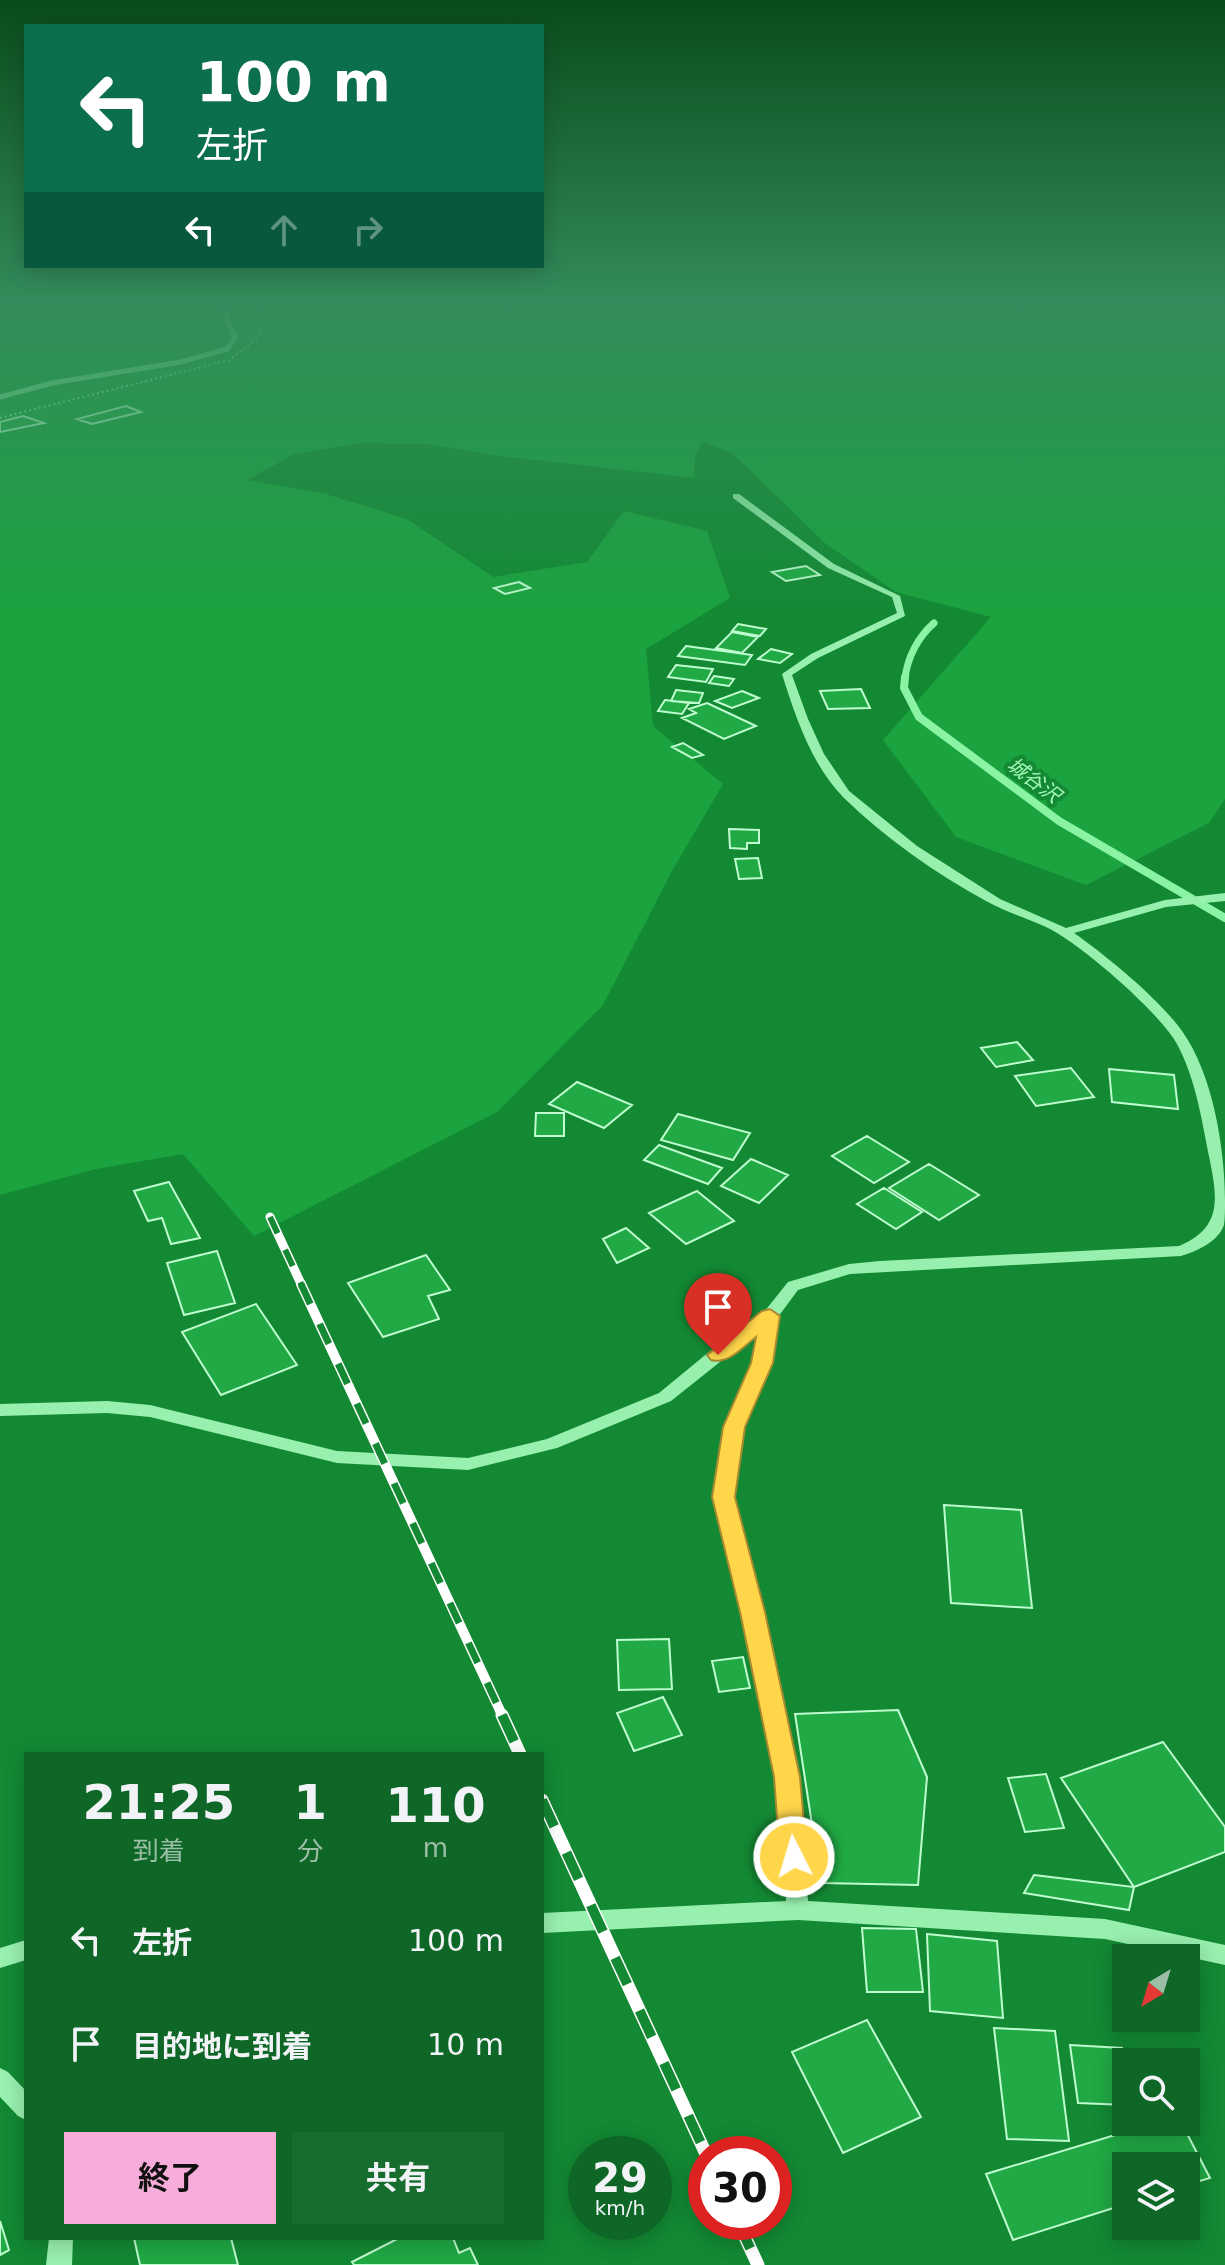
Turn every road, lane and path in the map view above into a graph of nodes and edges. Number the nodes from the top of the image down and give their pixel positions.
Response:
1 (33, 410) edge
2 (0, 418) edge
3 (736, 496) dead end
4 (1225, 897) edge
5 (1070, 930) junction
6 (770, 1316) junction
7 (0, 1410) edge
8 (798, 1910) junction
9 (544, 1923) edge
10 (24, 1951) edge
11 (1225, 1955) edge
12 (0, 1958) edge
13 (0, 2080) edge
14 (24, 2106) edge
15 (61, 2240) edge
16 (59, 2265) edge

1 - 2 path
3 - 5 street
4 - 5 street
5 - 6 street
6 - 7 street
6 - 8 street
8 - 9 street
8 - 11 street
10 - 12 street
13 - 14 street
15 - 16 street

